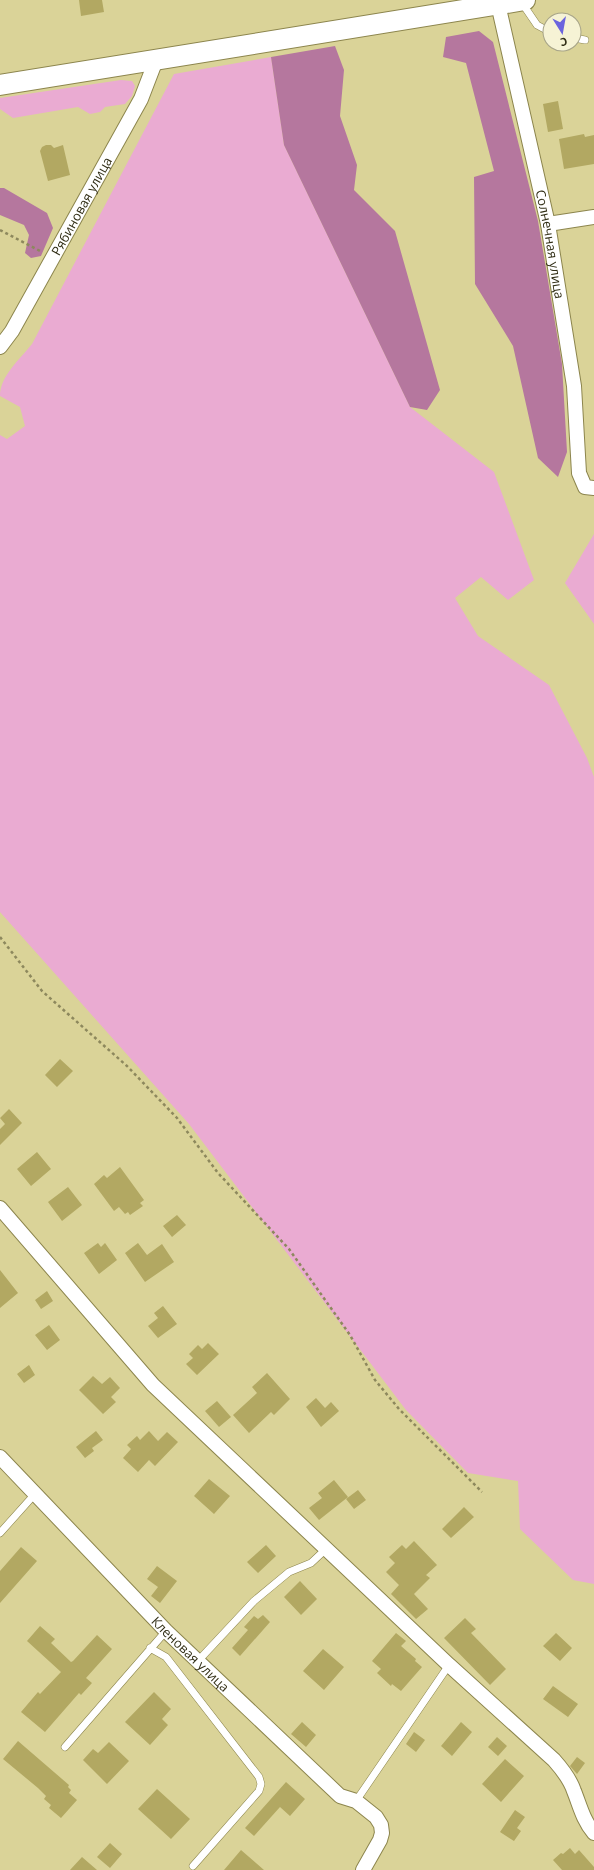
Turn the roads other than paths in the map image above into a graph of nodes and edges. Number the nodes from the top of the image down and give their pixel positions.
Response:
1 (523, 0) edge
2 (498, 4) junction
3 (542, 28) edge
4 (582, 39) edge
5 (585, 40) dead end
6 (156, 60) junction
7 (0, 85) edge
8 (594, 217) edge
9 (548, 224) junction
10 (0, 347) edge
11 (590, 487) edge
12 (0, 1208) edge
13 (0, 1457) edge
14 (34, 1494) junction
15 (0, 1533) edge
16 (326, 1549) junction
17 (166, 1631) junction
18 (150, 1648) junction
19 (198, 1662) junction
20 (448, 1665) junction
21 (65, 1747) dead end
22 (356, 1801) junction
23 (594, 1833) edge
24 (193, 1866) dead end
25 (363, 1870) edge

1 - 2 main road
1 - 3 lane
2 - 6 main road
2 - 9 street, Солнечная улица
4 - 5 lane
6 - 7 main road
6 - 10 street, Рябиновая улица
8 - 9 street
9 - 11 street, Солнечная улица
12 - 16 street
13 - 14 street, Кленовая улица
14 - 15 lane
14 - 17 street, Кленовая улица
16 - 19 lane
16 - 20 street
17 - 18 lane
17 - 19 street, Кленовая улица
18 - 21 lane
18 - 24 lane
19 - 22 street, Кленовая улица
20 - 22 lane
20 - 23 street
22 - 25 street, Кленовая улица

